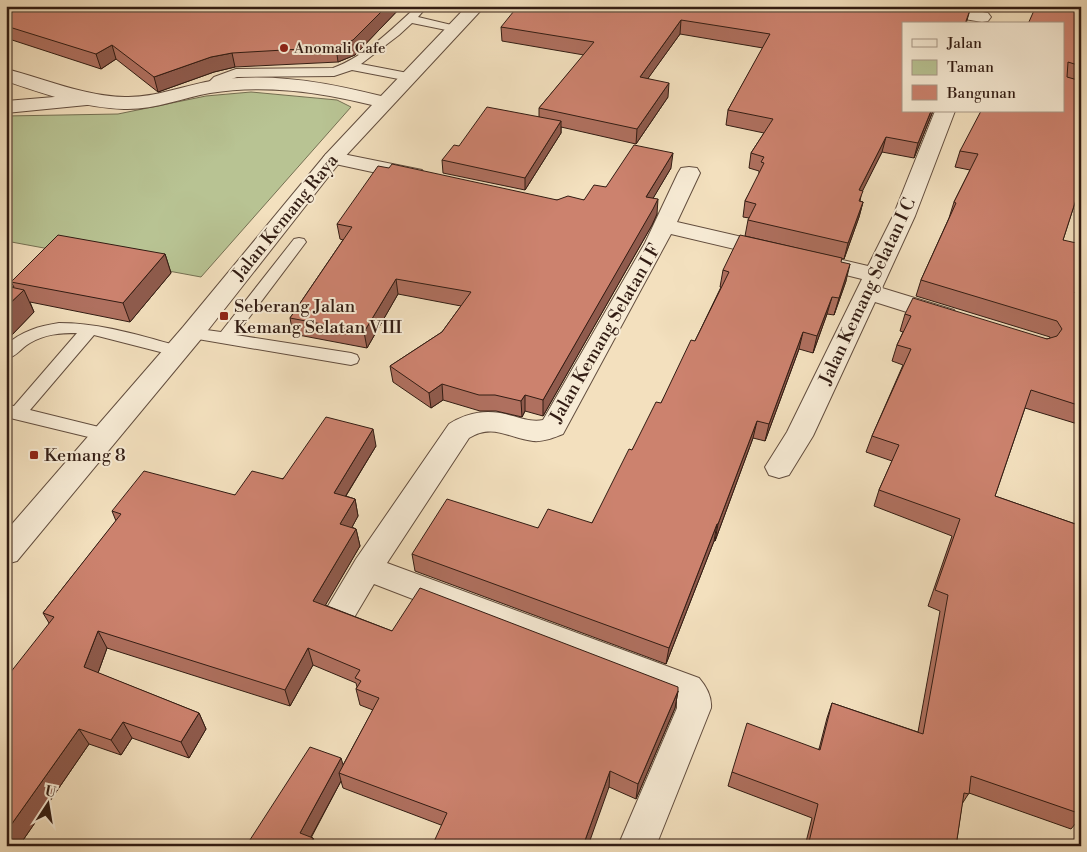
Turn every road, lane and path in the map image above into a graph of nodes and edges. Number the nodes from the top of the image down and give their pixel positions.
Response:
1 (477, 6) edge
2 (918, 6) edge
3 (419, 10) dead end
4 (983, 16) edge
5 (409, 19) junction
6 (456, 29) junction
7 (351, 66) junction
8 (6, 75) edge
9 (409, 77) junction
10 (210, 87) junction
11 (90, 100) junction
12 (384, 102) junction
13 (6, 107) edge
14 (945, 112) edge
15 (333, 158) junction
16 (689, 173) dead end
17 (436, 180) edge
18 (665, 226) junction
19 (299, 242) dead end
20 (872, 283) junction
21 (968, 322) edge
22 (90, 329) junction
23 (226, 337) junction
24 (184, 342) junction
25 (6, 354) edge
26 (351, 359) dead end
27 (12, 413) edge
28 (105, 435) junction
29 (779, 466) dead end
30 (6, 552) edge
31 (368, 568) junction
32 (342, 612) edge
33 (638, 846) edge

1 - 6 street, Jalan Kemang Raya
2 - 4 street
3 - 5 lane
5 - 6 lane
5 - 7 lane
6 - 9 street, Jalan Kemang Raya
7 - 9 lane
7 - 10 lane
8 - 11 street
9 - 12 street, Jalan Kemang Raya
10 - 11 street
10 - 12 street
11 - 13 street
12 - 15 street, Jalan Kemang Raya
14 - 20 street, Jalan Kemang Selatan I C
15 - 17 street
15 - 24 street, Jalan Kemang Raya
16 - 18 street, Jalan Kemang Selatan I F
18 - 20 street
18 - 31 street, Jalan Kemang Selatan I F
19 - 23 lane
20 - 21 street
20 - 29 street, Jalan Kemang Selatan I C
22 - 24 lane
22 - 25 lane
22 - 27 lane
23 - 24 lane
23 - 26 lane
24 - 28 street, Jalan Kemang Raya
27 - 28 lane
28 - 30 street, Jalan Kemang Raya
31 - 32 street, Jalan Kemang Selatan I F
31 - 33 street

